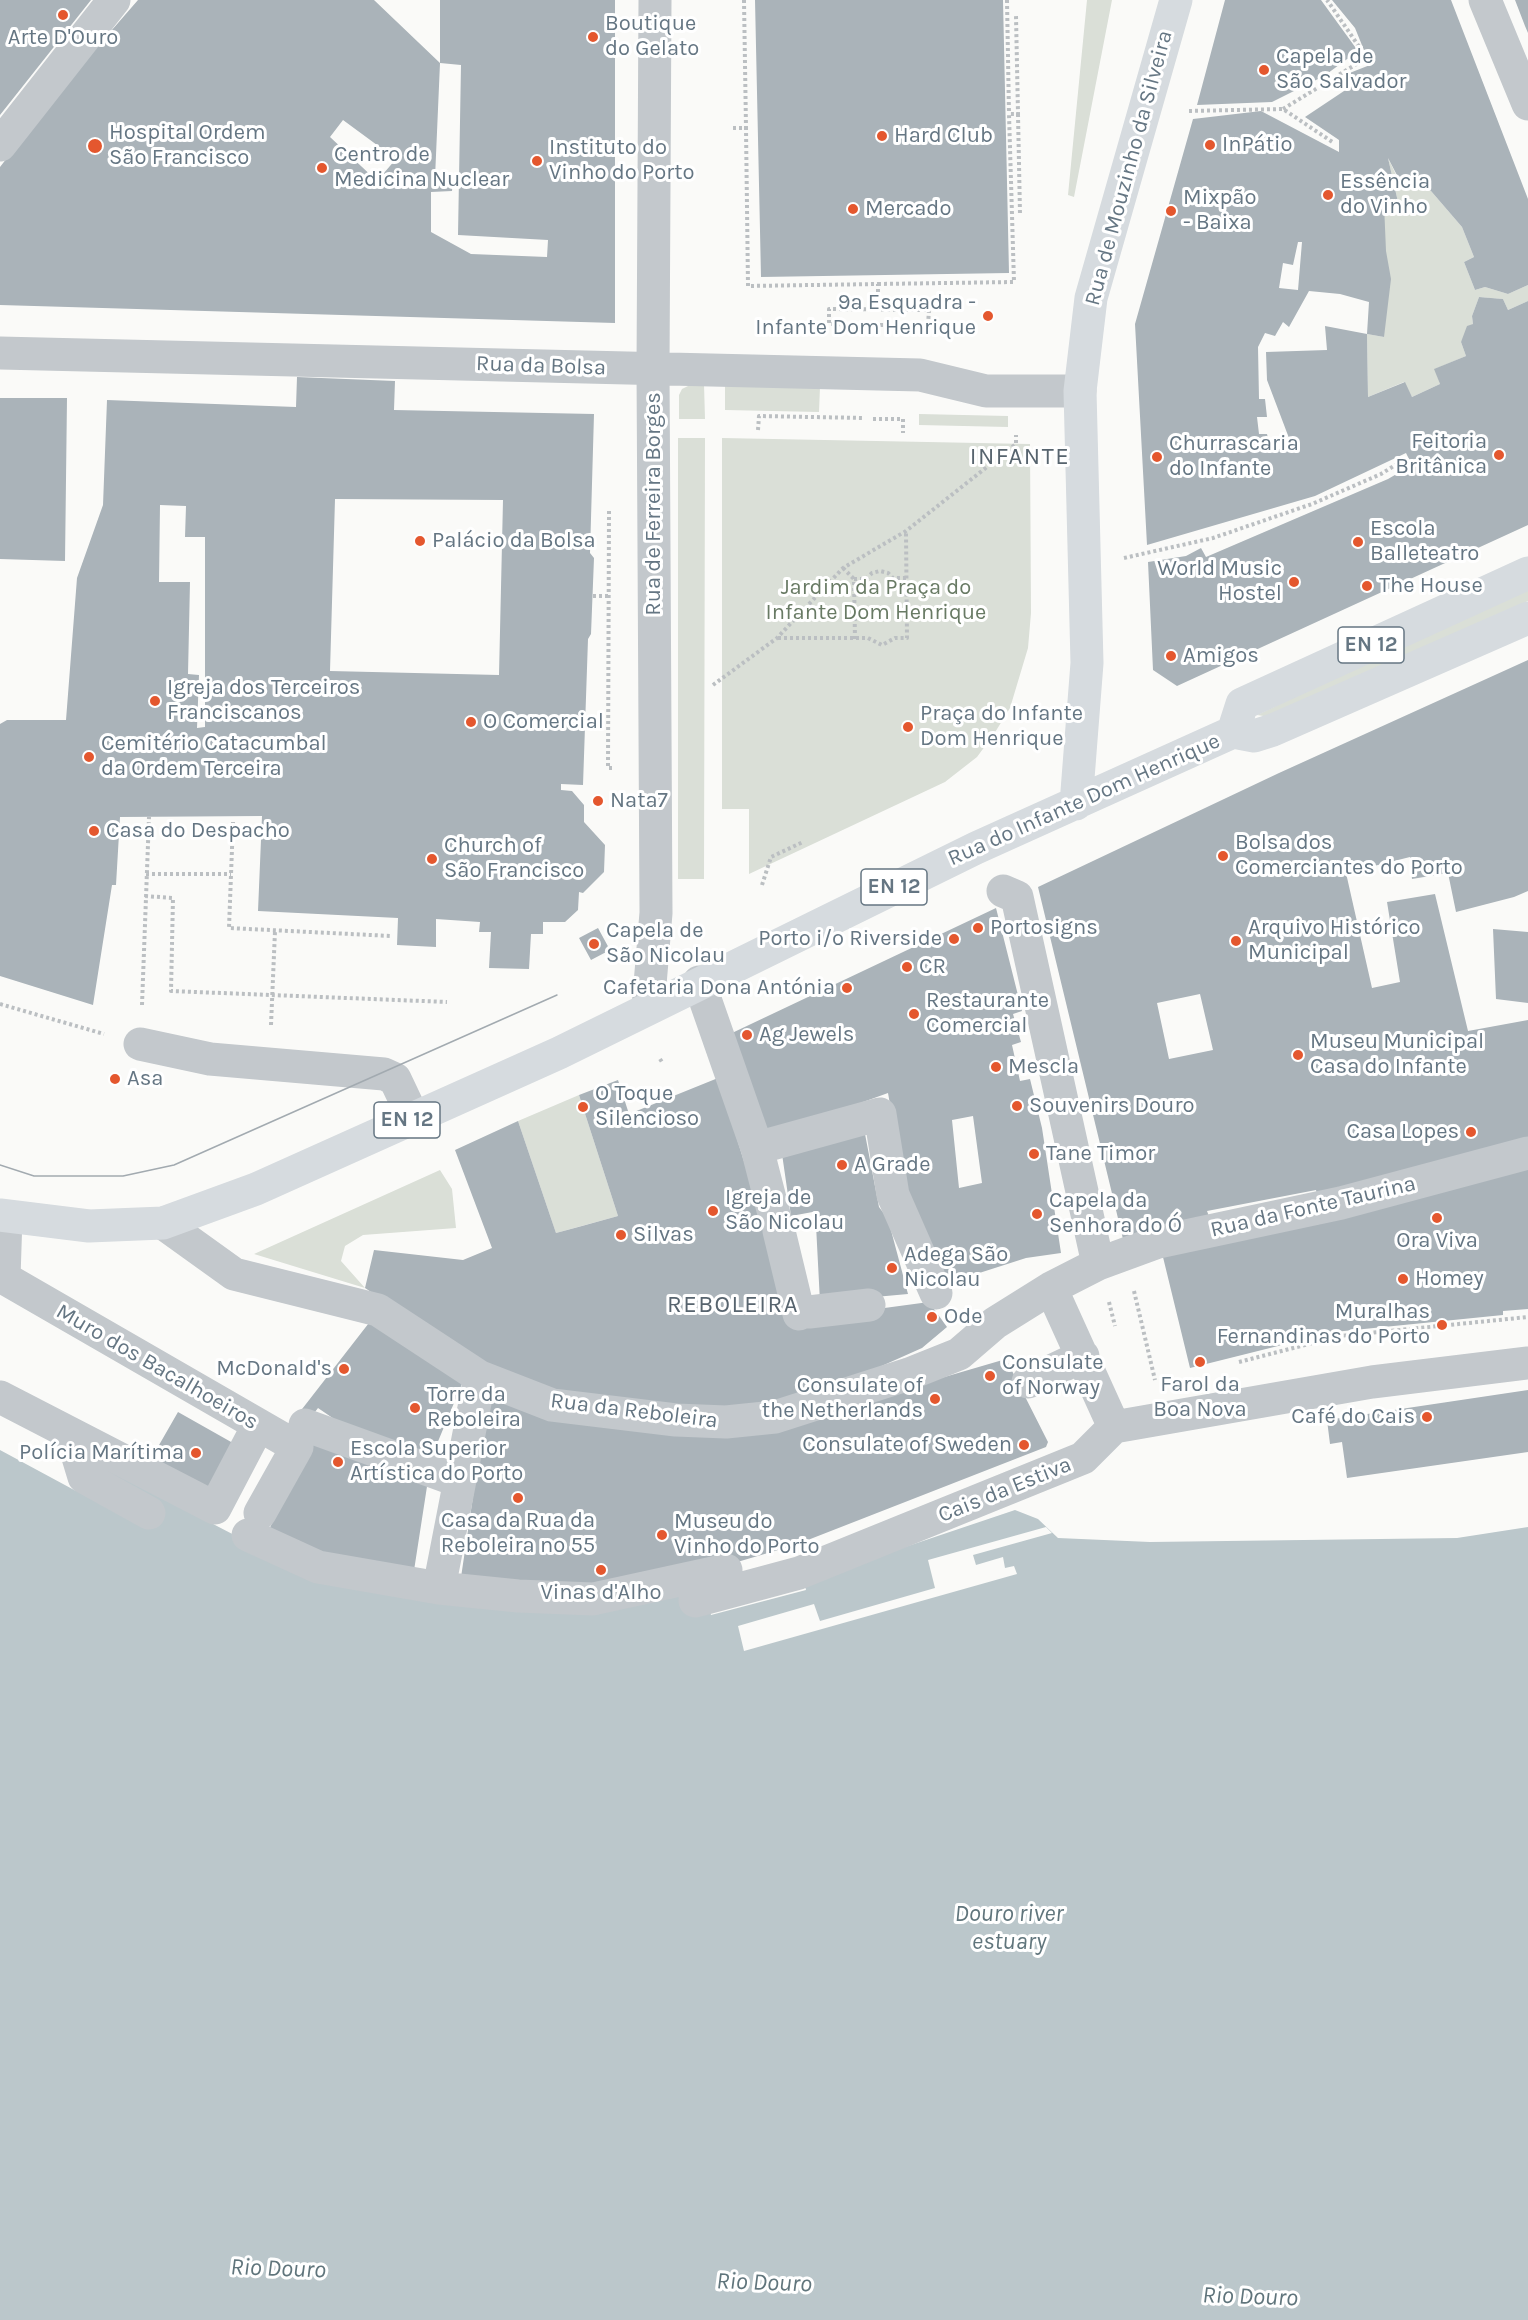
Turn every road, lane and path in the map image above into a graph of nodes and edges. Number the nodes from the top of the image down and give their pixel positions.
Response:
1 (114, 0) edge
2 (655, 0) edge
3 (744, 0) edge
4 (1007, 0) edge
5 (1176, 0) edge
6 (1327, 0) edge
7 (1485, 0) edge
8 (1016, 16) dead end
9 (1528, 104) edge
10 (1282, 109) junction
11 (1189, 111) dead end
12 (1009, 114) junction
13 (1018, 114) junction
14 (733, 128) dead end
15 (746, 128) junction
16 (1334, 143) dead end
17 (0, 145) edge
18 (1020, 214) dead end
19 (878, 284) junction
20 (878, 309) junction
21 (878, 325) junction
22 (878, 336) dead end
23 (0, 353) edge
24 (653, 369) junction
25 (1080, 391) junction
26 (864, 418) dead end
27 (873, 419) dead end
28 (758, 430) dead end
29 (903, 433) dead end
30 (1016, 435) dead end
31 (1405, 459) dead end
32 (609, 511) dead end
33 (906, 531) junction
34 (1085, 563) junction
35 (843, 568) junction
36 (1528, 573) edge
37 (906, 578) junction
38 (854, 579) junction
39 (593, 596) dead end
40 (608, 596) junction
41 (1528, 618) edge
42 (777, 638) junction
43 (855, 639) junction
44 (713, 685) dead end
45 (1233, 732) junction
46 (608, 766) dead end
47 (1076, 804) junction
48 (149, 816) dead end
49 (233, 822) dead end
50 (803, 842) dead end
51 (146, 874) junction
52 (231, 874) junction
53 (762, 885) dead end
54 (1003, 891) dead end
55 (145, 897) junction
56 (275, 931) junction
57 (391, 936) dead end
58 (699, 982) junction
59 (273, 994) junction
60 (447, 1002) dead end
61 (0, 1004) edge
62 (648, 1008) junction
63 (142, 1009) dead end
64 (271, 1028) dead end
65 (140, 1044) joint
66 (414, 1117) junction
67 (757, 1148) junction
68 (1528, 1153) edge
69 (3, 1216) edge
70 (163, 1223) junction
71 (1098, 1264) junction
72 (1051, 1288) junction
73 (936, 1293) dead end
74 (874, 1304) dead end
75 (1137, 1305) dead end
76 (1528, 1317) edge
77 (1083, 1356) junction
78 (1236, 1362) dead end
79 (1528, 1363) edge
80 (480, 1377) junction
81 (1028, 1382) dead end
82 (1156, 1383) dead end
83 (0, 1397) edge
84 (305, 1425) dead end
85 (258, 1426) junction
86 (1114, 1427) junction
87 (71, 1434) junction
88 (1056, 1448) dead end
89 (459, 1481) junction
90 (149, 1513) dead end
91 (439, 1588) junction
92 (695, 1601) dead end

1 - 17 street
2 - 24 street, Rua de Ferreira Borges
3 - 15 path
4 - 12 path
5 - 25 main road, Rua de Mouzinho da Silveira
6 - 10 path
7 - 9 street
8 - 13 path
10 - 11 path
10 - 16 path
12 - 13 path
12 - 19 path
13 - 18 path
14 - 15 path
15 - 19 path
19 - 20 path
20 - 21 path
20 - 21 path
21 - 22 path
23 - 24 street, Rua da Bolsa
24 - 25 street, Rua da Bolsa
24 - 62 street, Rua de Ferreira Borges
25 - 34 main road, Rua de Mouzinho da Silveira
26 - 28 path
27 - 29 path
30 - 33 path
31 - 34 path
32 - 40 path
33 - 35 path
33 - 37 path
34 - 47 main road, Rua de Mouzinho da Silveira
35 - 38 path
35 - 42 path
36 - 45 main road, Rua do Infante Dom Henrique / EN 12
37 - 38 path
37 - 43 path
38 - 43 path
39 - 40 path
40 - 46 path
41 - 45 main road, Rua do Infante Dom Henrique / EN 12
42 - 43 path
42 - 44 path
45 - 47 main road, Rua do Infante Dom Henrique / EN 12
47 - 58 main road, Rua do Infante Dom Henrique / EN 12
48 - 51 path
49 - 52 path
50 - 53 path
51 - 52 path
51 - 55 path
52 - 56 path
54 - 71 street
55 - 59 path
55 - 63 path
56 - 57 path
56 - 59 path
58 - 62 main road, Rua do Infante Dom Henrique / EN 12
58 - 67 street
59 - 60 path
59 - 64 path
61 - 65 path
62 - 66 main road, Rua do Infante Dom Henrique / EN 12
65 - 66 street
66 - 70 main road, Rua do Infante Dom Henrique / EN 12
67 - 73 street
67 - 74 street
68 - 71 street, Rua da Fonte Taurina
69 - 70 main road, Rua do Infante Dom Henrique / EN 12
69 - 85 street, Muro dos Bacalhoeiros
70 - 80 street, Rua da Reboleira
71 - 72 street, Rua da Fonte Taurina
72 - 77 street
72 - 80 street, Rua da Reboleira
75 - 82 path
76 - 78 path
77 - 81 street
77 - 86 street
79 - 86 street
80 - 89 street
83 - 87 street
84 - 89 street
85 - 87 street
85 - 91 street, Muro dos Bacalhoeiros
86 - 92 street, Cais da Estiva
87 - 90 street
88 - 91 street, Muro dos Bacalhoeiros
89 - 91 street

